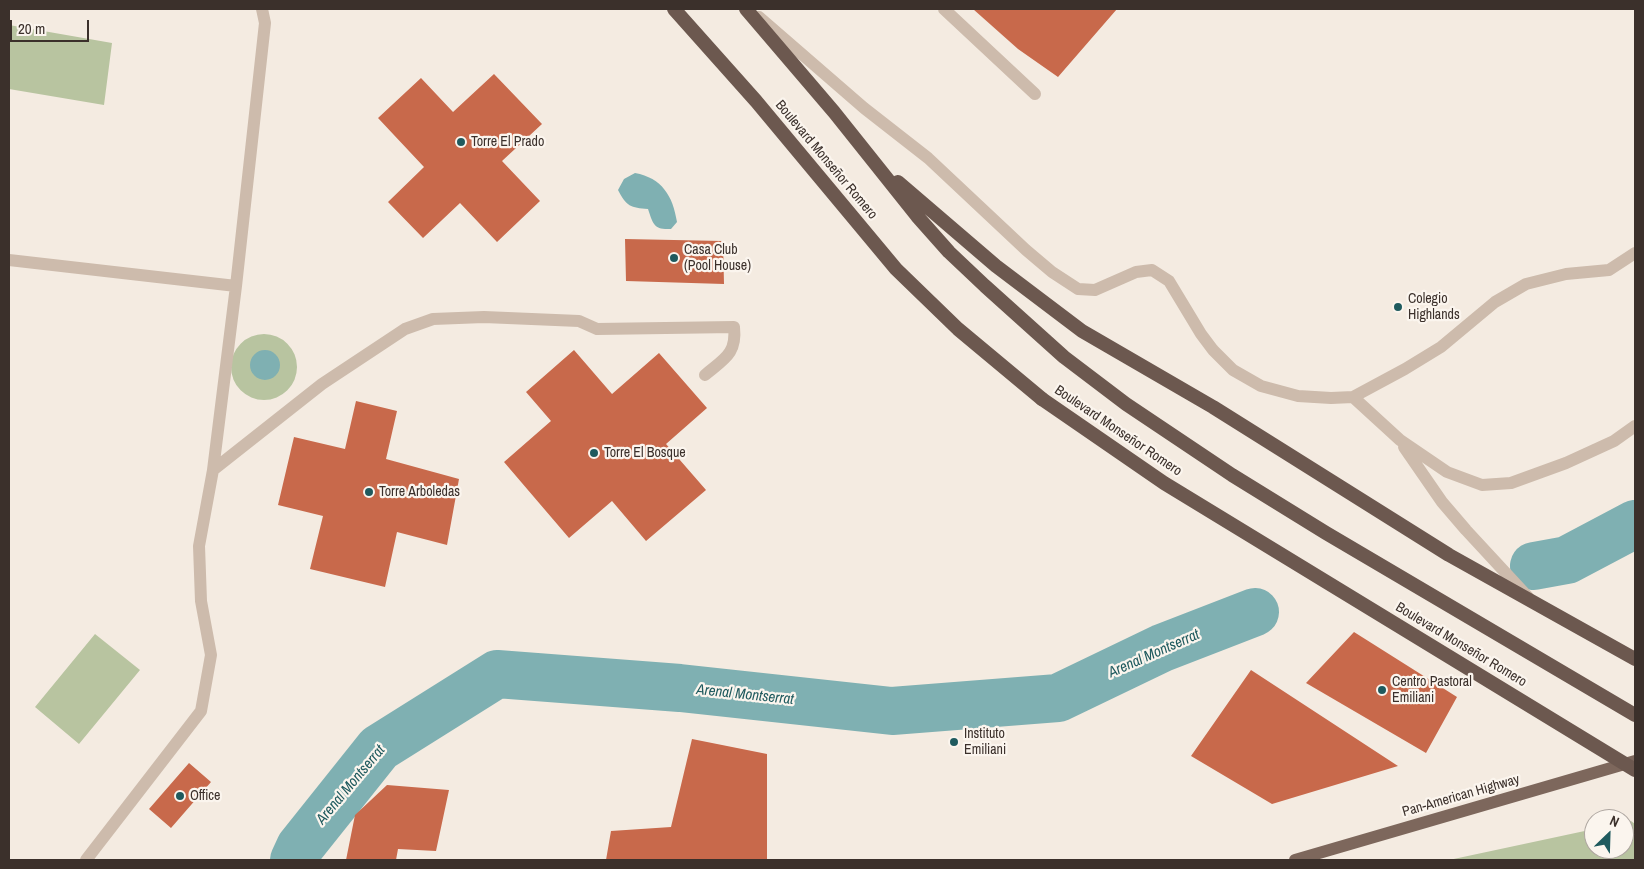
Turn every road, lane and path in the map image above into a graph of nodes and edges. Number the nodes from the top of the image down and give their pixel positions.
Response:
1 (262, 9) edge
2 (674, 9) edge
3 (748, 9) edge
4 (944, 9) edge
5 (1035, 94) dead end
6 (871, 158) junction
7 (1635, 253) edge
8 (9, 260) edge
9 (236, 286) junction
10 (705, 375) dead end
11 (1353, 397) junction
12 (1635, 426) edge
13 (1400, 440) junction
14 (213, 470) junction
15 (1532, 600) junction
16 (1635, 659) edge
17 (1635, 715) edge
18 (1635, 761) edge
19 (1635, 770) edge
20 (86, 860) edge
21 (1295, 860) edge

1 - 9 street
2 - 19 highway, Boulevard Monseñor Romero, bridge
3 - 6 highway, Boulevard Monseñor Romero
3 - 11 street
4 - 5 street
6 - 15 highway
6 - 17 highway, Boulevard Monseñor Romero
7 - 11 street
8 - 9 street
9 - 14 street
10 - 14 street
11 - 13 street
12 - 13 street
13 - 15 street
14 - 20 street
15 - 16 highway
18 - 21 main road, Pan-American Highway

